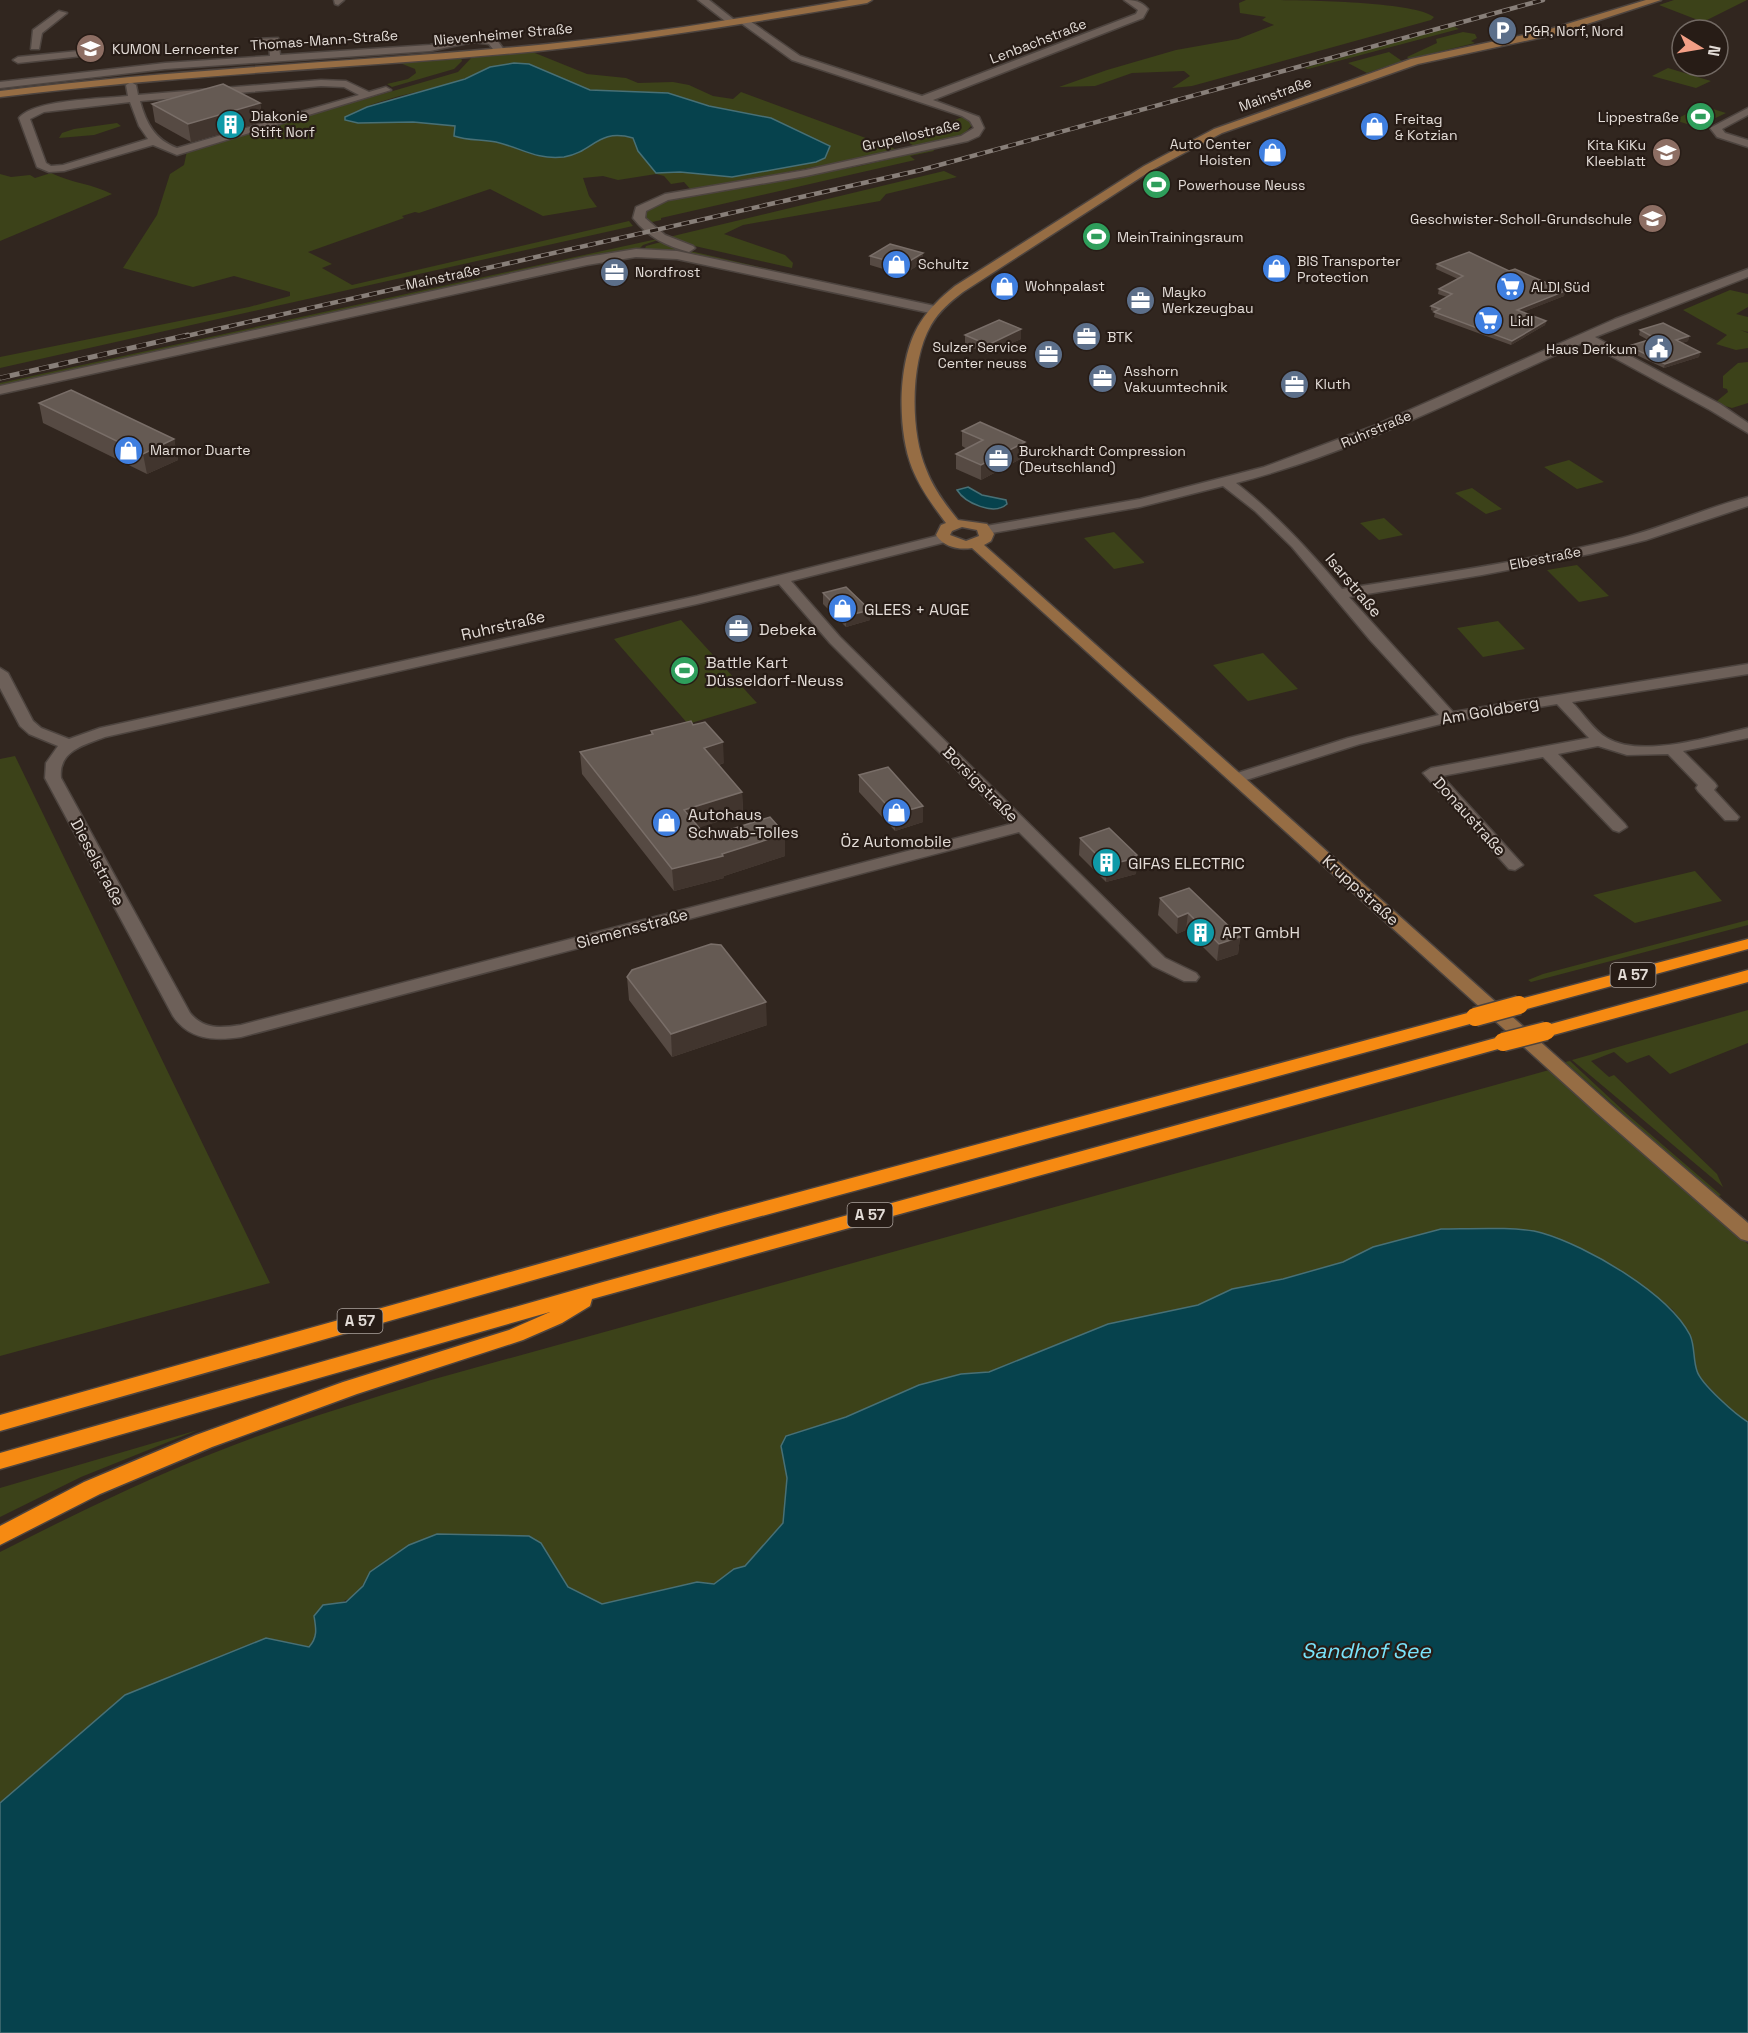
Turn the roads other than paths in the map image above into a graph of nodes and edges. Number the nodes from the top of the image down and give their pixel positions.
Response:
1 (703, 0) edge
2 (867, 0) edge
3 (1129, 0) edge
4 (1656, 0) edge
5 (62, 13) dead end
6 (744, 21) junction
7 (732, 22) junction
8 (465, 29) dead end
9 (473, 39) junction
10 (259, 41) dead end
11 (500, 51) junction
12 (36, 54) junction
13 (78, 54) dead end
14 (275, 58) junction
15 (18, 60) dead end
16 (42, 79) junction
17 (131, 82) junction
18 (346, 84) junction
19 (0, 85) edge
20 (0, 94) edge
21 (368, 95) junction
22 (134, 99) junction
23 (922, 100) junction
24 (1748, 111) edge
25 (154, 141) junction
26 (1748, 144) edge
27 (1748, 273) edge
28 (881, 290) junction
29 (895, 302) junction
30 (939, 306) junction
31 (1586, 337) junction
32 (0, 390) edge
33 (1748, 429) edge
34 (1226, 482) junction
35 (1748, 501) edge
36 (954, 524) junction
37 (986, 530) junction
38 (945, 538) junction
39 (975, 544) junction
40 (782, 579) junction
41 (1338, 594) junction
42 (1748, 669) edge
43 (0, 673) edge
44 (1560, 698) junction
45 (1449, 717) junction
46 (1748, 733) edge
47 (1600, 741) junction
48 (69, 745) junction
49 (1672, 749) junction
50 (1546, 751) junction
51 (1237, 778) junction
52 (1731, 817) dead end
53 (1023, 826) junction
54 (1619, 827) dead end
55 (1515, 865) dead end
56 (1748, 944) edge
57 (1748, 976) edge
58 (1191, 977) dead end
59 (241, 1031) joint
60 (1748, 1234) edge
61 (603, 1289) junction
62 (0, 1423) edge
63 (0, 1461) edge
64 (0, 1536) edge

1 - 7 street
2 - 6 street, Nievenheimer Straße
3 - 23 street, Lenbachstraße
4 - 30 street, Mainstraße
5 - 12 street
6 - 7 street, Nievenheimer Straße
6 - 23 street, Grupellostraße
7 - 11 street, Nievenheimer Straße
8 - 9 street
9 - 11 street
9 - 14 street, Thomas-Mann-Straße
10 - 14 street
11 - 17 street, Nievenheimer Straße
12 - 13 street
12 - 15 street
12 - 16 street
14 - 16 street, Thomas-Mann-Straße
16 - 19 street, Thomas-Mann-Straße
17 - 20 street, Nievenheimer Straße
17 - 22 street
18 - 21 street
18 - 21 street
18 - 22 street
21 - 25 street
22 - 25 street
22 - 25 street
23 - 28 street, Grupellostraße
24 - 26 street
27 - 31 street, Ruhrstraße
28 - 29 street
28 - 30 street
29 - 30 street, Mainstraße
29 - 32 street, Mainstraße
30 - 36 street
31 - 33 street
31 - 34 street, Ruhrstraße
34 - 37 street, Ruhrstraße
34 - 41 street, Isarstraße
35 - 41 street, Elbestraße
36 - 37 street
36 - 38 street
37 - 39 street
38 - 39 street
38 - 40 street, Ruhrstraße
39 - 51 street, Kruppstraße
40 - 48 street, Ruhrstraße
40 - 53 street, Borsigstraße
41 - 45 street, Isarstraße
42 - 44 street, Am Goldberg
43 - 48 street
44 - 45 street, Am Goldberg
44 - 47 street, Donaustraße
45 - 51 street, Am Goldberg
46 - 49 street, Donaustraße
47 - 49 street, Donaustraße
47 - 50 street, Donaustraße
48 - 59 street, Dieselstraße
49 - 52 street
50 - 54 street
50 - 55 street, Donaustraße
51 - 60 street, Kruppstraße
53 - 58 street, Borsigstraße
53 - 59 street, Siemensstraße
56 - 62 highway, A 57, bridge
57 - 61 highway, A 57, bridge
61 - 63 highway, A 57
61 - 64 highway

